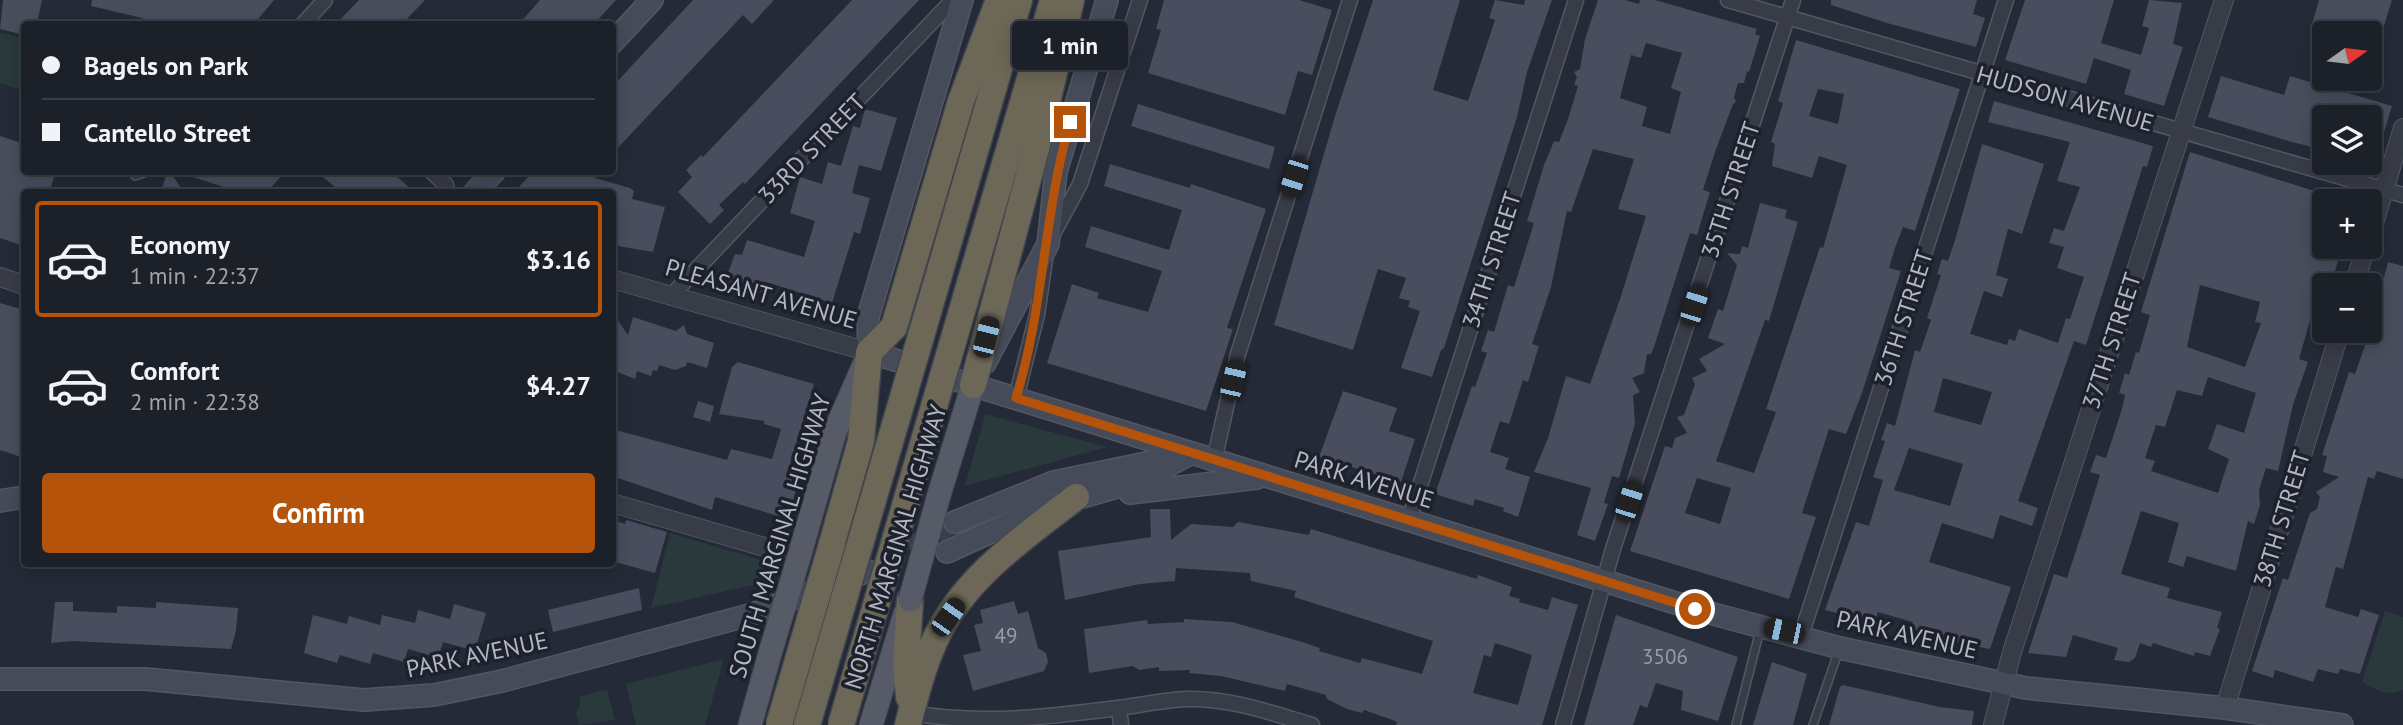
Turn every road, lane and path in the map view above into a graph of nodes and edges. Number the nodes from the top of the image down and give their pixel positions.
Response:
1 (325, 0) edge
2 (652, 0) edge
3 (953, 0) edge
4 (962, 0) edge
5 (999, 0) edge
6 (1019, 0) edge
7 (1053, 0) edge
8 (1071, 0) edge
9 (1107, 0) edge
10 (1140, 0) edge
11 (1350, 0) edge
12 (1576, 0) edge
13 (1728, 0) edge
14 (1793, 0) edge
15 (2006, 0) edge
16 (2224, 0) edge
17 (1786, 17) junction
18 (306, 21) edge
19 (616, 39) edge
20 (1983, 75) junction
21 (2403, 128) edge
22 (2181, 132) junction
23 (138, 175) edge
24 (435, 175) edge
25 (491, 175) edge
26 (135, 176) dead end
27 (447, 189) edge
28 (478, 189) edge
29 (2384, 189) junction
30 (2403, 195) edge
31 (2382, 196) edge
32 (1048, 244) junction
33 (0, 277) edge
34 (616, 280) edge
35 (21, 284) edge
36 (670, 297) junction
37 (2336, 343) edge
38 (869, 352) junction
39 (895, 360) dead end
40 (963, 382) junction
41 (1016, 398) junction
42 (1192, 453) junction
43 (1214, 461) junction
44 (1263, 477) junction
45 (1076, 497) junction
46 (21, 498) edge
47 (0, 501) edge
48 (616, 504) edge
49 (1409, 520) junction
50 (956, 522) tunnel mouth
51 (947, 552) dead end
52 (799, 557) junction
53 (868, 571) tunnel mouth
54 (1606, 579) junction
55 (910, 600) junction
56 (1761, 626) junction
57 (1801, 636) junction
58 (1840, 648) junction
59 (0, 679) edge
60 (2002, 683) junction
61 (1119, 708) junction
62 (2225, 708) junction
63 (909, 719) edge
64 (750, 725) edge
65 (779, 725) edge
66 (807, 725) edge
67 (841, 725) edge
68 (871, 725) edge
69 (1121, 725) edge
70 (1312, 725) edge
71 (1563, 725) edge
72 (1736, 725) edge
73 (1813, 725) edge
74 (1993, 725) edge
75 (2342, 725) edge

1 - 18 street
2 - 19 main road
3 - 36 street, 33RD STREET
4 - 38 main road, SOUTH MARGINAL HIGHWAY
5 - 38 highway
6 - 66 highway, bridge
7 - 67 highway, bridge
8 - 40 highway
9 - 32 main road
10 - 32 street
11 - 43 street
12 - 49 street, 34TH STREET
13 - 17 street, HUDSON AVENUE
14 - 17 street, 35TH STREET
15 - 20 street, 36TH STREET
16 - 22 street, 37TH STREET
17 - 20 street, HUDSON AVENUE
17 - 54 street, 35TH STREET
20 - 22 street, HUDSON AVENUE
20 - 57 street, 36TH STREET
21 - 29 street
22 - 29 street, HUDSON AVENUE
22 - 60 street, 37TH STREET
23 - 26 lane
24 - 27 street
25 - 28 main road
29 - 30 street, HUDSON AVENUE
29 - 31 street
32 - 40 main road
32 - 41 street
33 - 35 street
34 - 36 street, PLEASANT AVENUE
36 - 38 street, PLEASANT AVENUE
37 - 62 street, 38TH STREET
38 - 39 main road, PLEASANT AVENUE
38 - 52 main road, SOUTH MARGINAL HIGHWAY
38 - 65 highway, bridge
40 - 41 main road, PARK AVENUE
40 - 55 main road, NORTH MARGINAL HIGHWAY, bridge
41 - 42 main road, PARK AVENUE
42 - 43 main road, PARK AVENUE
42 - 45 main road
42 - 50 main road
43 - 44 main road, PARK AVENUE
44 - 45 main road
44 - 49 main road, PARK AVENUE
45 - 51 main road
45 - 63 highway
46 - 47 main road
48 - 52 street
49 - 54 main road, PARK AVENUE
52 - 64 main road, SOUTH MARGINAL HIGHWAY, bridge
53 - 59 main road, PARK AVENUE
54 - 56 main road, PARK AVENUE
54 - 71 street, 35TH STREET
55 - 63 highway
55 - 68 main road, NORTH MARGINAL HIGHWAY
56 - 57 main road, PARK AVENUE
56 - 72 lane
57 - 58 main road, PARK AVENUE
58 - 60 main road, PARK AVENUE
58 - 73 lane
60 - 62 main road, PARK AVENUE
60 - 74 street, 37TH STREET
61 - 63 street
61 - 69 street
61 - 70 street
62 - 75 main road, PARK AVENUE

